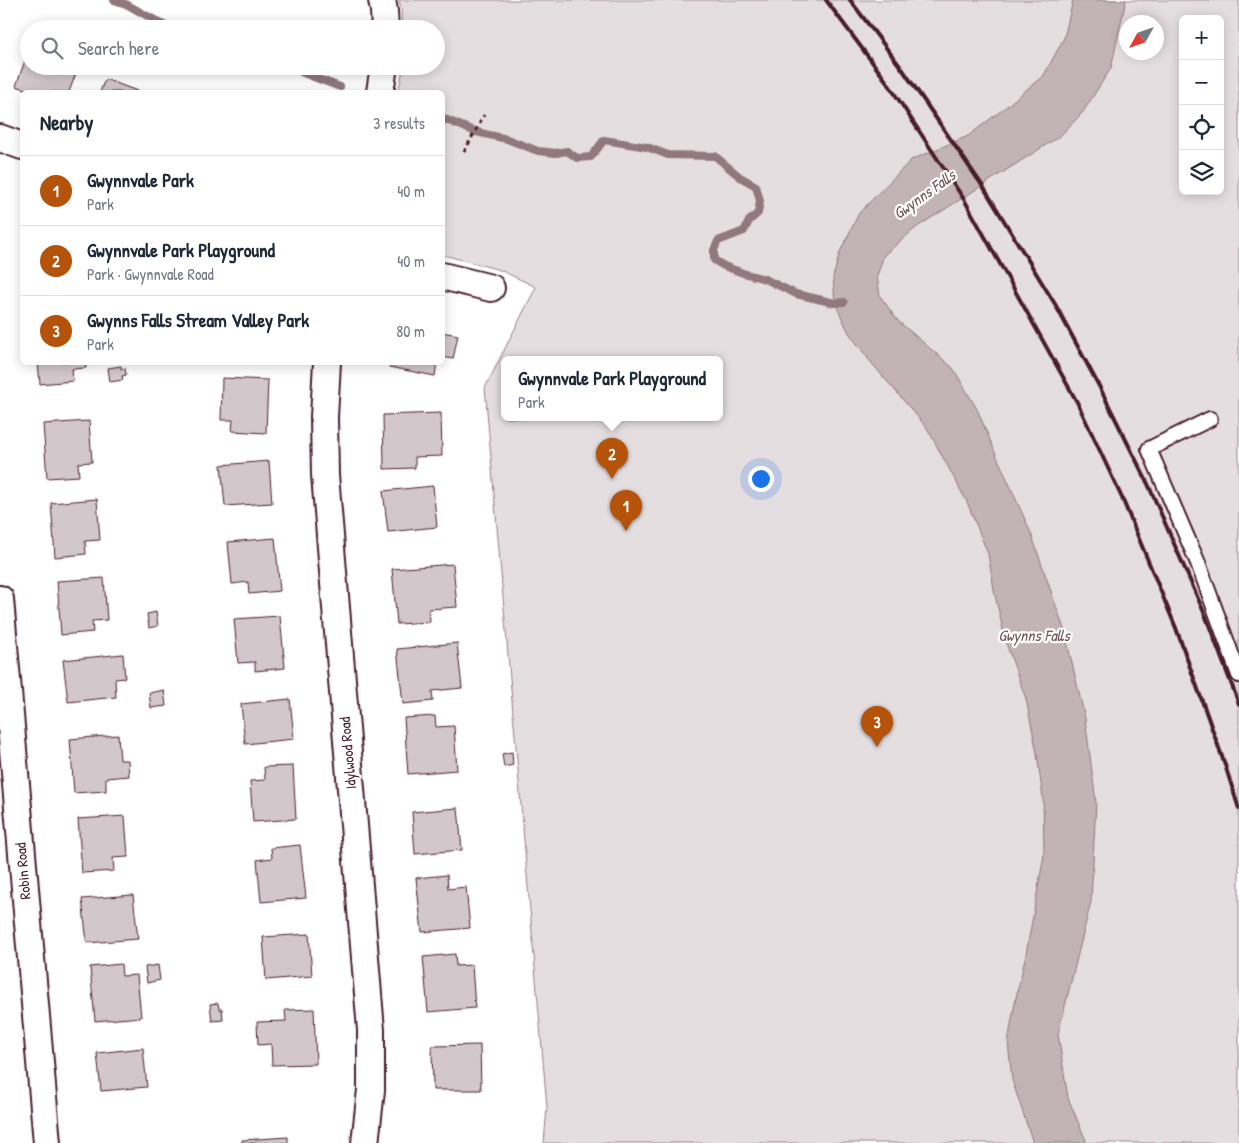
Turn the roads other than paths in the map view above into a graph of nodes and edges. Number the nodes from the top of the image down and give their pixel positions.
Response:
1 (382, 0) edge
2 (384, 20) edge
3 (383, 75) edge
4 (380, 90) edge
5 (0, 138) edge
6 (20, 145) edge
7 (445, 277) edge
8 (491, 288) dead end
9 (327, 365) edge
10 (1210, 419) dead end
11 (0, 599) edge
12 (1239, 675) edge
13 (47, 1143) edge
14 (365, 1143) edge

1 - 2 street
3 - 4 street
5 - 6 street
7 - 8 street
9 - 14 street, Idylwood Road
10 - 12 lane
11 - 13 street, Robin Road

